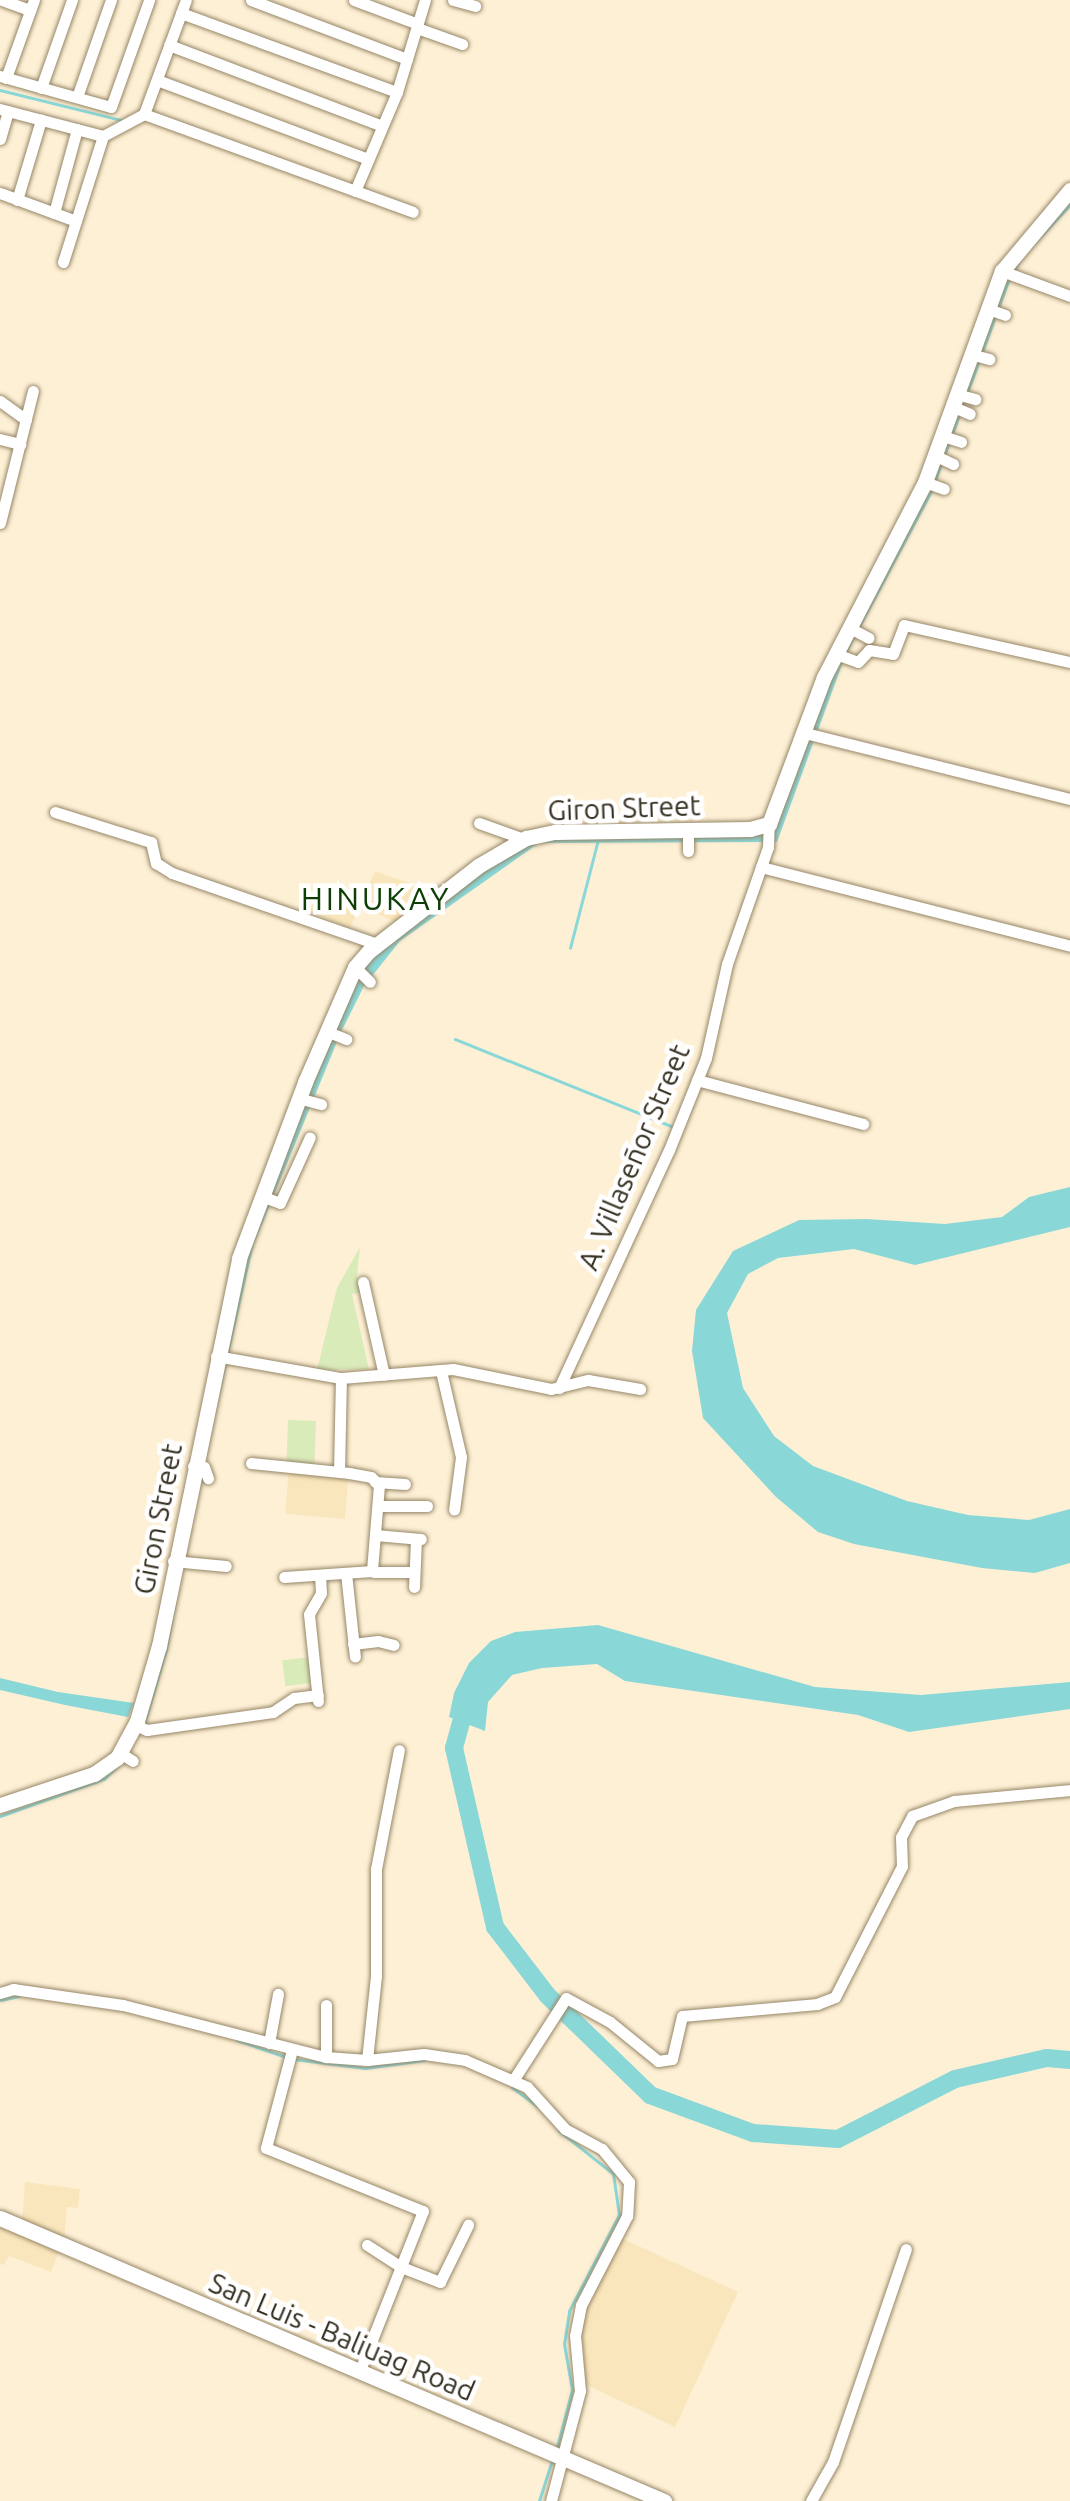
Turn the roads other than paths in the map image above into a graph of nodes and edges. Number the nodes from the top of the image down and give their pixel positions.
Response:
1 (2, 0) edge
2 (72, 0) edge
3 (110, 0) edge
4 (149, 0) edge
5 (251, 0) edge
6 (354, 0) edge
7 (425, 0) edge
8 (452, 0) edge
9 (32, 5) edge
10 (184, 6) edge
11 (475, 6) dead end
12 (417, 26) junction
13 (462, 44) dead end
14 (169, 45) junction
15 (407, 59) junction
16 (3, 77) edge
17 (156, 80) junction
18 (41, 88) junction
19 (396, 92) junction
20 (77, 98) junction
21 (4, 110) edge
22 (144, 114) junction
23 (41, 120) junction
24 (382, 126) junction
25 (77, 129) junction
26 (103, 136) junction
27 (0, 139) edge
28 (368, 159) junction
29 (355, 191) junction
30 (1070, 191) edge
31 (0, 193) edge
32 (17, 200) junction
33 (413, 212) dead end
34 (54, 213) junction
35 (76, 221) junction
36 (63, 262) dead end
37 (1007, 273) junction
38 (1070, 296) edge
39 (33, 390) dead end
40 (0, 402) edge
41 (26, 420) junction
42 (0, 438) edge
43 (20, 444) junction
44 (6, 478) edge
45 (927, 482) junction
46 (944, 490) dead end
47 (0, 519) edge
48 (851, 629) junction
49 (869, 638) dead end
50 (840, 656) junction
51 (1070, 662) edge
52 (810, 735) junction
53 (1070, 799) edge
54 (54, 812) dead end
55 (479, 823) dead end
56 (768, 835) junction
57 (524, 839) junction
58 (760, 867) junction
59 (378, 944) junction
60 (1070, 946) edge
61 (357, 968) junction
62 (370, 982) dead end
63 (697, 1080) junction
64 (863, 1124) dead end
65 (310, 1137) dead end
66 (266, 1198) junction
67 (363, 1282) dead end
68 (221, 1357) junction
69 (442, 1371) junction
70 (384, 1375) junction
71 (341, 1378) junction
72 (559, 1388) junction
73 (640, 1389) dead end
74 (251, 1463) dead end
75 (339, 1472) junction
76 (375, 1482) junction
77 (405, 1484) dead end
78 (378, 1506) junction
79 (427, 1506) dead end
80 (454, 1510) dead end
81 (375, 1535) junction
82 (179, 1563) junction
83 (226, 1566) dead end
84 (346, 1572) junction
85 (374, 1572) dead end
86 (414, 1572) junction
87 (320, 1574) junction
88 (284, 1578) dead end
89 (414, 1587) dead end
90 (394, 1645) dead end
91 (140, 1722) junction
92 (399, 1750) dead end
93 (1070, 1790) edge
94 (0, 1805) edge
95 (0, 1993) edge
96 (278, 1994) dead end
97 (326, 2005) dead end
98 (269, 2042) junction
99 (326, 2057) junction
100 (289, 2058) junction
101 (367, 2060) junction
102 (514, 2079) junction
103 (0, 2218) edge
104 (468, 2225) dead end
105 (368, 2245) dead end
106 (906, 2248) dead end
107 (401, 2267) junction
108 (359, 2372) junction
109 (564, 2458) junction
110 (550, 2501) edge
111 (664, 2501) edge
112 (810, 2501) edge

1 - 9 street
2 - 18 street
3 - 20 street
4 - 20 street
5 - 15 street
6 - 12 street
7 - 12 street
8 - 11 street
9 - 16 street
10 - 14 street
10 - 19 street
12 - 13 street
12 - 15 street
14 - 17 street
14 - 24 street
15 - 19 street
16 - 18 street
17 - 22 street
17 - 28 street
18 - 20 street
19 - 24 street
21 - 23 street
21 - 27 street
22 - 26 street
22 - 29 street
23 - 25 street
23 - 32 street
24 - 28 street
25 - 26 street
25 - 34 street
26 - 35 street
28 - 29 street
29 - 33 street
30 - 37 street
31 - 32 street
32 - 34 street
34 - 35 street
35 - 36 street
37 - 38 street
37 - 45 street
39 - 41 street
40 - 41 street
41 - 43 street
42 - 43 street
43 - 44 street
44 - 47 street
45 - 46 street
45 - 48 street
48 - 49 street
48 - 50 street
50 - 51 street
50 - 52 street
52 - 53 street
52 - 56 street
54 - 59 street
55 - 57 street
56 - 57 street, Giron Street
56 - 58 street, A. Villaseñor Street
57 - 59 street, Giron Street
58 - 60 street
58 - 63 street, A. Villaseñor Street
59 - 61 street, Giron Street
61 - 62 street
61 - 66 street, Giron Street
63 - 64 street
63 - 72 street, A. Villaseñor Street
65 - 66 street
66 - 68 street, Giron Street
67 - 70 street
68 - 71 street
68 - 82 street, Giron Street
69 - 70 street
69 - 72 street
69 - 80 street
70 - 71 street
71 - 75 street
72 - 73 street
74 - 75 street
75 - 76 street
76 - 77 street
76 - 78 street
78 - 79 street
78 - 81 street
81 - 84 street
81 - 86 street
82 - 83 street
82 - 91 street, Giron Street
84 - 87 street
84 - 90 street
85 - 86 street
86 - 89 street
87 - 88 street
87 - 91 street
91 - 94 street, Giron Street
92 - 101 street
93 - 102 street
95 - 98 street
96 - 98 street
97 - 99 street
98 - 100 street
99 - 100 street
99 - 101 street
100 - 107 street
101 - 102 street
102 - 109 street
103 - 108 street, San Luis - Baliuag Road
104 - 107 street
105 - 107 street
106 - 112 street
107 - 108 street
108 - 109 street, San Luis - Baliuag Road
109 - 110 street
109 - 111 street, San Luis - Baliuag Road

